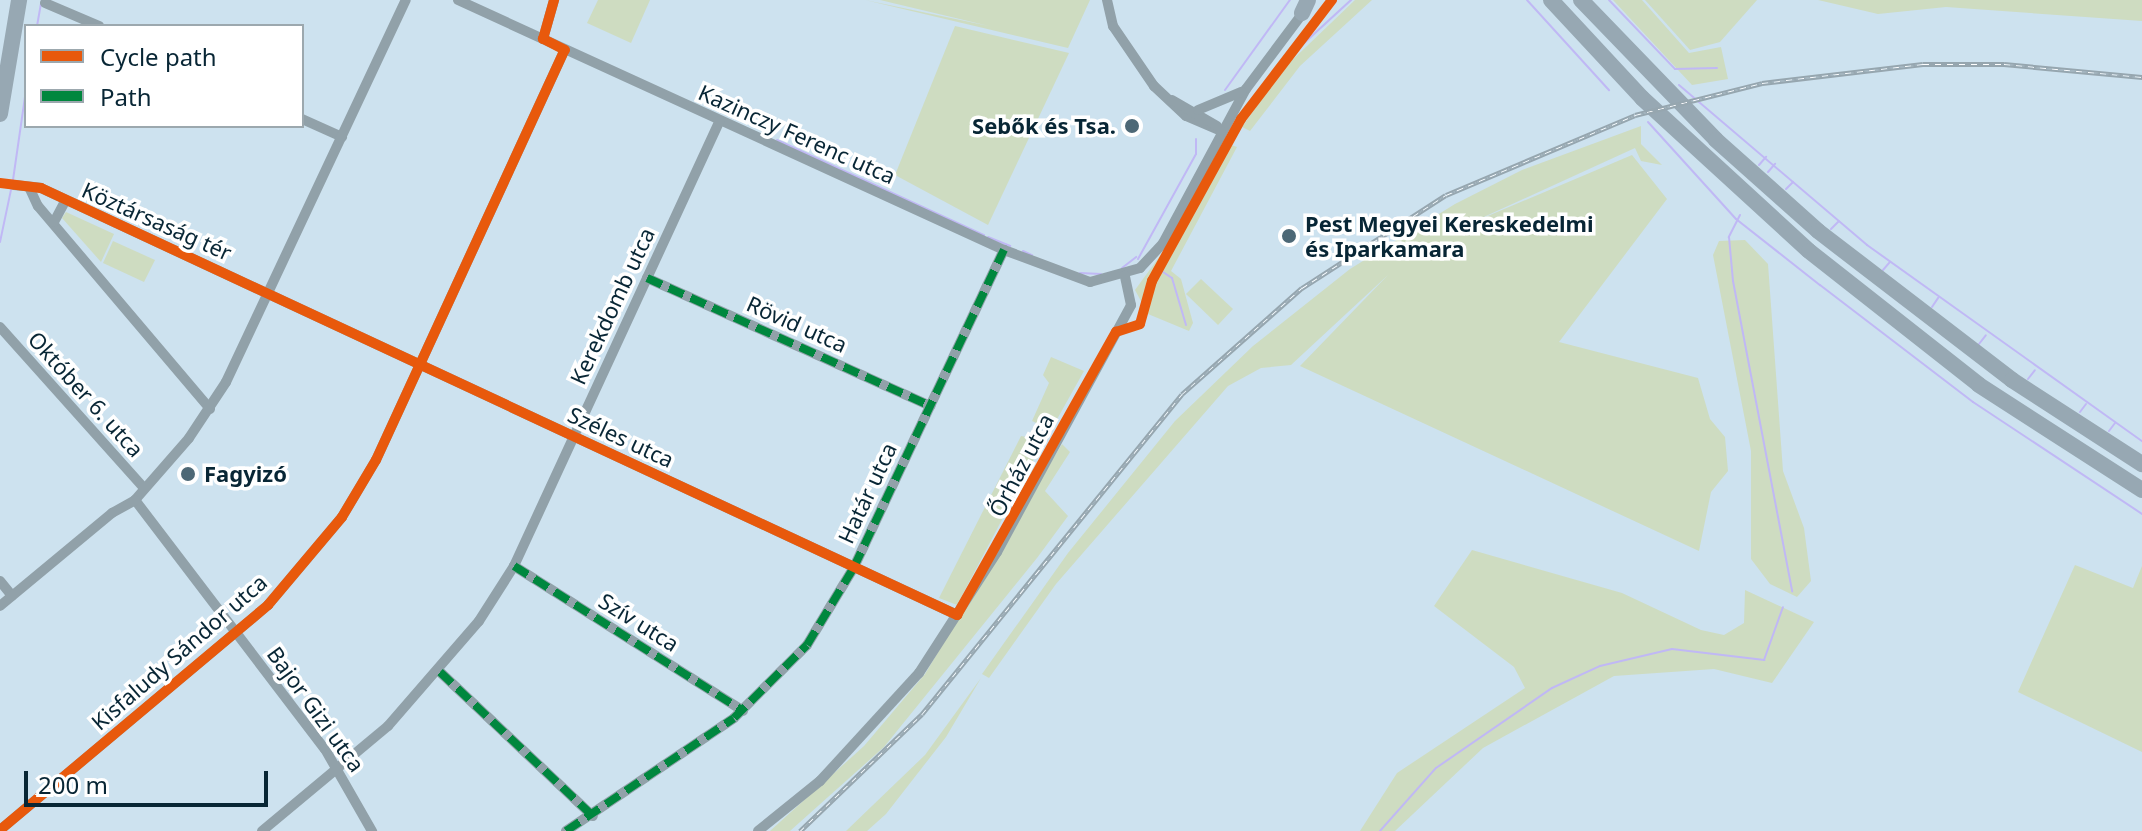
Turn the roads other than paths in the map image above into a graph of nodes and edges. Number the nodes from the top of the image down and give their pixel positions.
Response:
1 (19, 0) edge
2 (406, 0) edge
3 (458, 0) edge
4 (554, 0) edge
5 (1107, 0) edge
6 (1315, 0) edge
7 (1551, 0) edge
8 (1581, 0) edge
9 (45, 3) dead end
10 (1305, 6) edge
11 (94, 24) edge
12 (543, 39) junction
13 (565, 50) junction
14 (1246, 89) junction
15 (1167, 97) junction
16 (1195, 110) junction
17 (0, 114) edge
18 (304, 120) edge
19 (720, 121) junction
20 (1198, 122) junction
21 (1221, 131) junction
22 (342, 137) junction
23 (1208, 155) junction
24 (14, 185) dead end
25 (29, 187) junction
26 (65, 201) junction
27 (54, 222) junction
28 (1004, 250) junction
29 (1125, 276) junction
30 (647, 278) junction
31 (269, 294) junction
32 (0, 327) edge
33 (420, 365) junction
34 (930, 406) junction
35 (210, 409) junction
36 (574, 437) junction
37 (2142, 464) edge
38 (143, 487) junction
39 (2142, 490) edge
40 (135, 500) junction
41 (514, 566) junction
42 (854, 567) junction
43 (0, 581) edge
44 (12, 596) junction
45 (0, 606) edge
46 (957, 615) junction
47 (236, 634) junction
48 (440, 672) junction
49 (743, 711) junction
50 (339, 770) junction
51 (593, 816) junction
52 (0, 830) edge
53 (262, 831) edge
54 (372, 831) edge
55 (566, 831) edge
56 (758, 831) edge

1 - 17 highway
2 - 22 street
3 - 12 street, Kazinczy Ferenc utca
4 - 12 street
5 - 15 street
6 - 10 street
7 - 39 highway
8 - 37 highway
9 - 11 street
10 - 14 street
12 - 13 street, Kazinczy Ferenc utca
13 - 19 street, Kazinczy Ferenc utca
13 - 33 street, Kisfaludy Sándor utca
14 - 16 street
14 - 21 street
15 - 16 street
15 - 20 street
16 - 21 street
18 - 22 street
19 - 28 street, Kazinczy Ferenc utca
19 - 30 street, Kerekdomb utca
20 - 21 street
20 - 23 street
21 - 23 street
22 - 31 street
23 - 29 street
24 - 25 street
25 - 26 street, Köztársaság tér
25 - 27 street, Köztársaság tér
26 - 27 street
26 - 31 street, Köztársaság tér
27 - 35 street, Köztársaság tér
28 - 29 street, Kazinczy Ferenc utca
28 - 34 street, Határ utca
29 - 46 street, Őrház utca
30 - 34 street, Rövid utca
30 - 36 street, Kerekdomb utca
31 - 33 street, Széles utca
31 - 35 street
32 - 38 street, Október 6. utca
33 - 36 street, Széles utca
33 - 47 street, Kisfaludy Sándor utca
34 - 42 street, Határ utca
35 - 38 street
36 - 41 street, Kerekdomb utca
36 - 42 street, Széles utca
38 - 40 street
40 - 44 street
40 - 47 street, Bajor Gizi utca
41 - 48 street, Kerekdomb utca
41 - 49 street, Szív utca
42 - 46 street, Széles utca
42 - 49 street, Határ utca
43 - 44 street
44 - 45 street
46 - 56 street, Őrház utca
47 - 50 street, Bajor Gizi utca
47 - 52 street, Kisfaludy Sándor utca
48 - 50 street, Kerekdomb utca
48 - 51 street
49 - 51 street, Határ utca
50 - 53 street, Kerekdomb utca
50 - 54 street, Bajor Gizi utca
51 - 55 street, Határ utca

